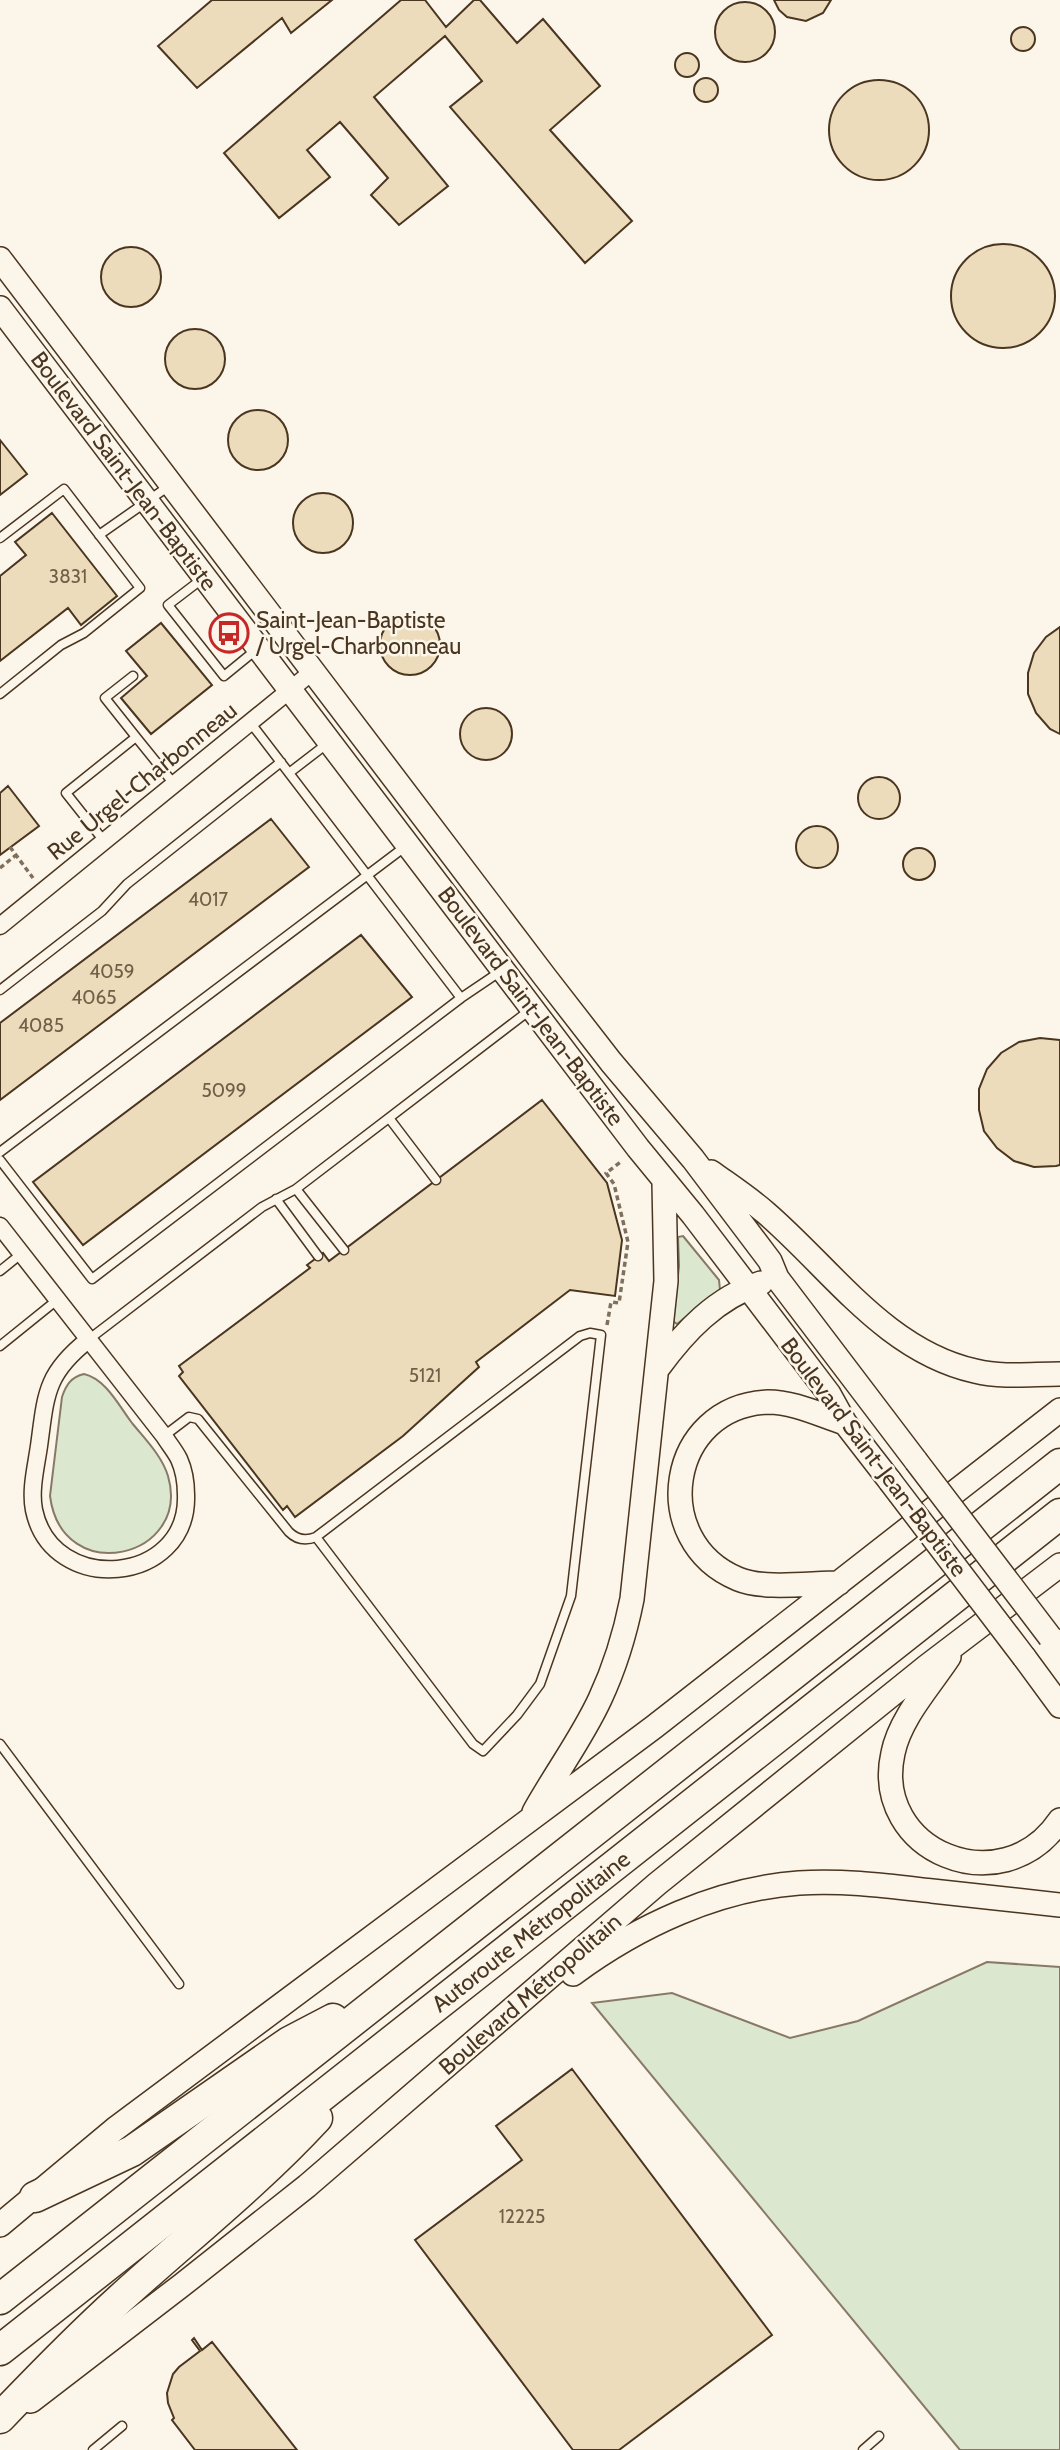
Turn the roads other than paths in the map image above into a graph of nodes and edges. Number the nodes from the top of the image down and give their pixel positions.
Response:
1 (0, 259) edge
2 (0, 307) edge
3 (171, 485) junction
4 (148, 502) junction
5 (99, 534) junction
6 (0, 538) edge
7 (205, 577) junction
8 (259, 648) junction
9 (313, 672) junction
10 (133, 676) dead end
11 (290, 689) junction
12 (0, 694) edge
13 (250, 722) junction
14 (136, 737) junction
15 (330, 742) junction
16 (281, 762) junction
17 (289, 773) junction
18 (174, 784) junction
19 (104, 841) junction
20 (408, 844) junction
21 (367, 876) junction
22 (0, 926) edge
23 (504, 969) junction
24 (0, 990) edge
25 (461, 998) junction
26 (533, 1008) junction
27 (389, 1118) junction
28 (0, 1152) edge
29 (694, 1159) junction
30 (0, 1160) edge
31 (436, 1180) dead end
32 (664, 1183) junction
33 (296, 1189) junction
34 (276, 1199) junction
35 (0, 1226) edge
36 (344, 1250) dead end
37 (21, 1254) junction
38 (318, 1256) dead end
39 (0, 1271) edge
40 (777, 1278) junction
41 (748, 1287) junction
42 (57, 1300) junction
43 (88, 1339) junction
44 (0, 1346) edge
45 (658, 1368) junction
46 (1060, 1374) edge
47 (1060, 1410) edge
48 (845, 1423) junction
49 (164, 1436) junction
50 (1060, 1464) edge
51 (1060, 1514) edge
52 (316, 1537) junction
53 (1060, 1565) edge
54 (839, 1583) junction
55 (961, 1640) junction
56 (1055, 1643) edge
57 (1060, 1706) edge
58 (0, 1744) edge
59 (1060, 1819) edge
60 (529, 1821) junction
61 (1060, 1905) edge
62 (178, 1984) dead end
63 (393, 1989) junction
64 (382, 2048) junction
65 (463, 2054) junction
66 (35, 2197) junction
67 (0, 2225) edge
68 (0, 2298) edge
69 (0, 2350) edge
70 (0, 2418) edge
71 (0, 2424) edge
72 (122, 2426) dead end
73 (879, 2436) dead end
74 (93, 2450) edge
75 (863, 2450) edge

1 - 3 main road, Boulevard Saint-Jean-Baptiste
2 - 4 main road, Boulevard Saint-Jean-Baptiste
3 - 4 lane
3 - 9 main road, Boulevard Saint-Jean-Baptiste
4 - 5 lane
4 - 7 main road, Boulevard Saint-Jean-Baptiste
5 - 6 lane
5 - 12 lane
7 - 8 main road, Boulevard Saint-Jean-Baptiste
7 - 8 lane
8 - 11 main road, Boulevard Saint-Jean-Baptiste
9 - 11 street, Rue Urgel-Charbonneau
9 - 29 main road, Boulevard Saint-Jean-Baptiste
10 - 14 lane
11 - 13 street, Rue Urgel-Charbonneau
11 - 15 main road, Boulevard Saint-Jean-Baptiste
13 - 16 lane
13 - 18 street, Rue Urgel-Charbonneau
14 - 18 lane
14 - 19 lane
15 - 17 lane
15 - 20 main road, Boulevard Saint-Jean-Baptiste
16 - 17 lane
16 - 24 lane
17 - 21 lane
18 - 19 street, Rue Urgel-Charbonneau
19 - 22 street, Rue Urgel-Charbonneau
20 - 21 lane
20 - 23 main road, Boulevard Saint-Jean-Baptiste
21 - 25 lane
21 - 28 lane
23 - 25 lane
23 - 26 main road, Boulevard Saint-Jean-Baptiste
25 - 30 lane
26 - 27 lane
26 - 32 main road, Boulevard Saint-Jean-Baptiste
27 - 31 lane
27 - 33 lane
29 - 40 main road, Boulevard Saint-Jean-Baptiste
29 - 46 main road
32 - 41 main road, Boulevard Saint-Jean-Baptiste
32 - 45 main road
33 - 34 lane
33 - 36 lane
34 - 38 lane
34 - 43 lane
35 - 37 street
37 - 39 lane
37 - 42 street
40 - 41 main road
40 - 56 main road, Boulevard Saint-Jean-Baptiste, bridge
41 - 45 main road
41 - 48 main road, Boulevard Saint-Jean-Baptiste
42 - 43 street
42 - 44 lane
43 - 49 street
43 - 49 street
45 - 60 main road
47 - 54 main road
48 - 54 main road
48 - 57 main road, Boulevard Saint-Jean-Baptiste, bridge
49 - 52 lane
50 - 63 highway, Autoroute Métropolitaine
51 - 64 highway, Autoroute Métropolitaine
52 - 52 lane
53 - 55 main road, Boulevard Métropolitain
54 - 60 main road
55 - 59 main road
55 - 65 main road, Boulevard Métropolitain
58 - 62 lane
60 - 66 main road
61 - 65 main road
63 - 66 highway
63 - 68 highway, Autoroute Métropolitaine
64 - 69 highway, Autoroute Métropolitaine
64 - 70 highway
65 - 71 main road, Boulevard Métropolitain
66 - 67 main road
72 - 74 lane
73 - 75 lane

